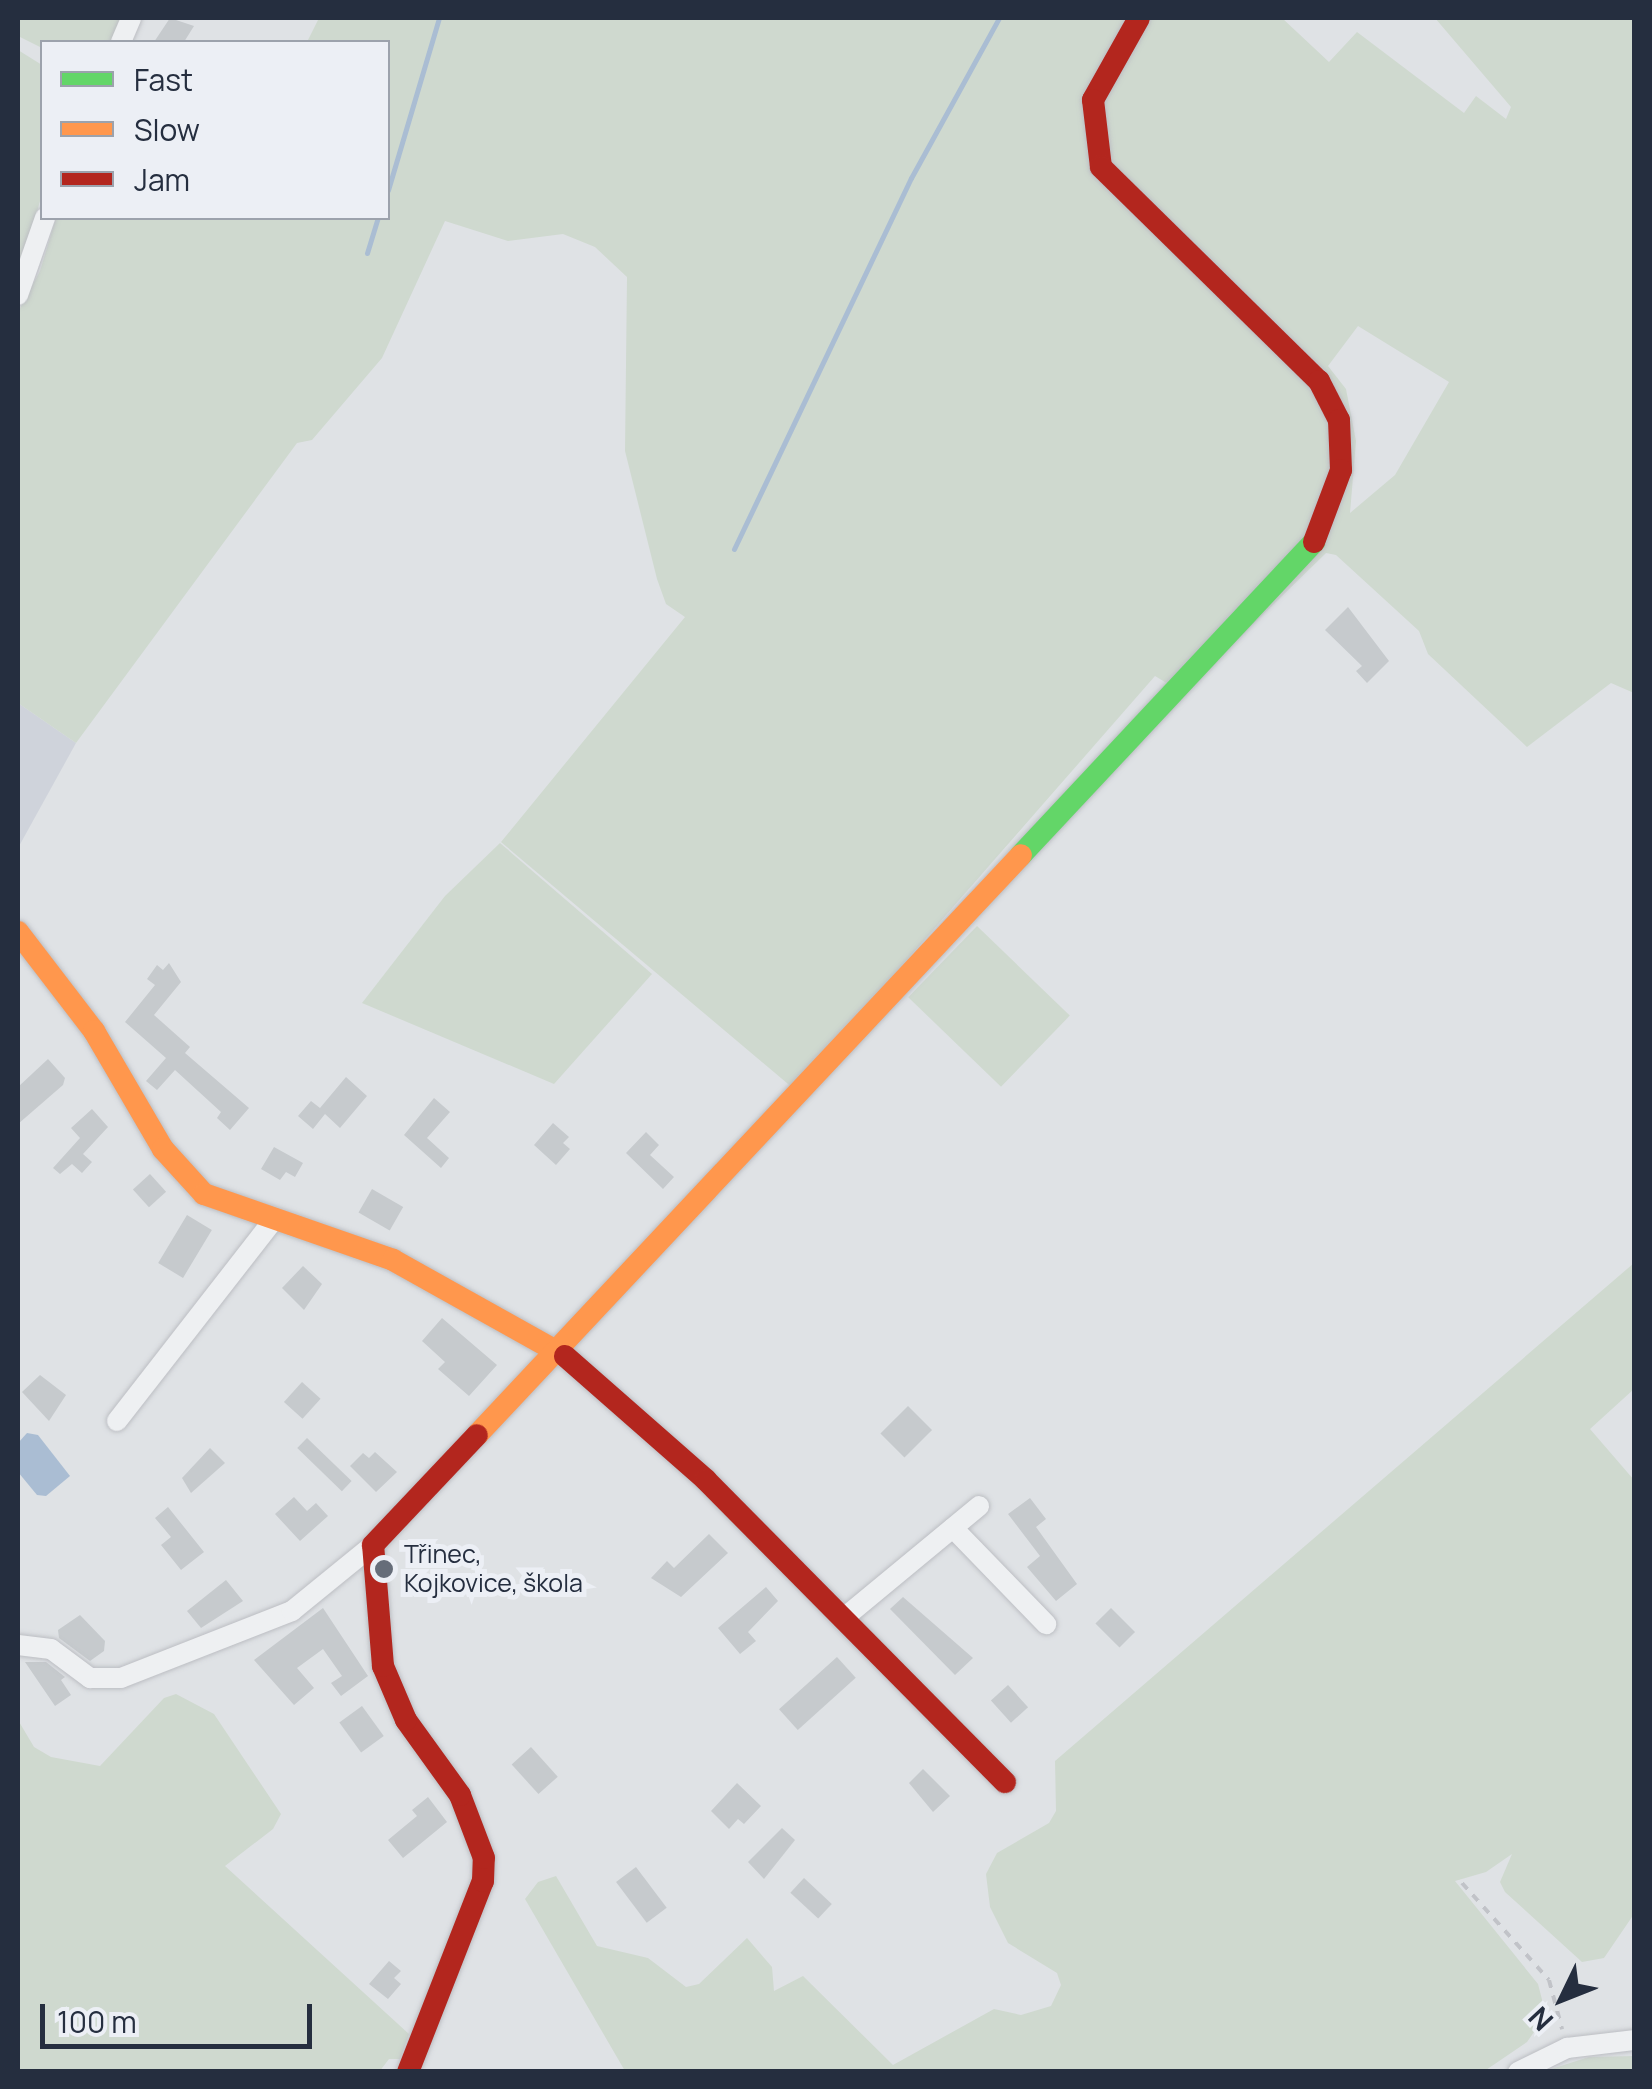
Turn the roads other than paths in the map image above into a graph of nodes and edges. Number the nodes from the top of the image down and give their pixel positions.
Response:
1 (1139, 18) edge
2 (44, 220) edge
3 (18, 295) edge
4 (18, 932) edge
5 (272, 1222) junction
6 (560, 1350) junction
7 (118, 1421) dead end
8 (979, 1506) dead end
9 (953, 1528) junction
10 (373, 1546) junction
11 (845, 1617) junction
12 (1046, 1624) dead end
13 (18, 1645) edge
14 (1004, 1782) dead end
15 (1634, 2040) edge
16 (408, 2072) edge
17 (1518, 2072) edge

1 - 6 street
2 - 3 street
4 - 5 street
5 - 6 street
5 - 7 street
6 - 10 street
6 - 11 street
8 - 9 street
9 - 11 street
9 - 12 street
10 - 13 street
10 - 16 street
11 - 14 street
15 - 17 street

